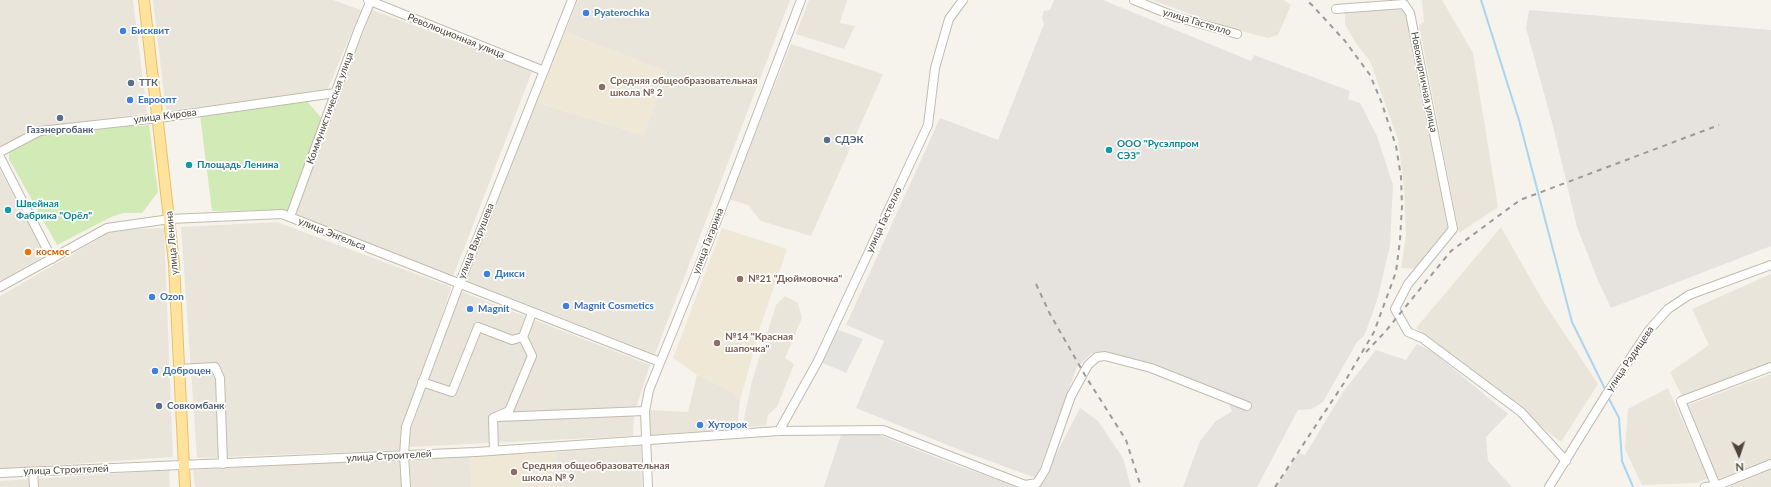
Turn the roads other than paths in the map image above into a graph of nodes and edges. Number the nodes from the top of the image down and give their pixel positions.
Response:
1 (144, 0) edge
2 (370, 0) edge
3 (572, 0) edge
4 (802, 0) edge
5 (963, 0) edge
6 (1134, 0) edge
7 (1336, 9) dead end
8 (1237, 34) dead end
9 (544, 71) junction
10 (335, 93) junction
11 (159, 118) junction
12 (0, 152) edge
13 (0, 157) edge
14 (290, 217) junction
15 (170, 219) junction
16 (52, 259) junction
17 (1771, 265) edge
18 (459, 285) junction
19 (0, 287) edge
20 (532, 313) junction
21 (523, 337) junction
22 (660, 362) junction
23 (1771, 367) edge
24 (179, 369) junction
25 (422, 382) junction
26 (1247, 406) dead end
27 (645, 410) junction
28 (493, 418) junction
29 (779, 431) junction
30 (645, 440) junction
31 (494, 450) junction
32 (404, 455) junction
33 (1566, 461) junction
34 (223, 464) junction
35 (1771, 464) edge
36 (183, 466) junction
37 (34, 472) junction
38 (0, 473) edge
39 (1716, 486) edge
40 (34, 487) edge
41 (185, 487) edge
42 (406, 487) edge
43 (648, 487) edge
44 (1549, 487) edge
45 (1705, 487) edge

1 - 11 main road, улица Ленина
2 - 9 street, Революционная улица
2 - 10 street, Коммунистическая улица
3 - 9 street, улица Вахрушева
4 - 22 street, улица Гагарина
5 - 29 street, улица Гастелло
6 - 8 street, улица Гастелло
7 - 33 street, Новокирпичная улица
9 - 18 street, улица Вахрушева
10 - 11 street, улица Кирова
10 - 14 street, Коммунистическая улица
11 - 12 street, улица Кирова
11 - 15 main road, улица Ленина
13 - 16 street
14 - 15 street, улица Энгельса
14 - 18 street, улица Энгельса
15 - 16 street, улица Энгельса
15 - 24 main road, улица Ленина
16 - 19 street, улица Энгельса
17 - 33 street, улица Радищева
18 - 20 street, улица Энгельса
18 - 25 street, улица Вахрушева
20 - 21 street
20 - 22 street, улица Энгельса
21 - 25 street
21 - 28 street
22 - 27 street, улица Гагарина
23 - 39 street
24 - 34 street
24 - 36 main road, улица Ленина
25 - 32 street, улица Вахрушева
26 - 29 street, улица Строителей
27 - 28 street
27 - 30 street, улица Гагарина
28 - 31 street
29 - 30 street, улица Строителей
30 - 31 street, улица Строителей
30 - 43 street, улица Гагарина
31 - 32 street, улица Строителей
32 - 34 street, улица Строителей
32 - 42 street, улица Вахрушева
33 - 44 street, улица Радищева
34 - 36 street, улица Строителей
35 - 39 street
36 - 37 street, улица Строителей
36 - 41 main road, улица Ленина
37 - 38 street, улица Строителей
37 - 40 street
39 - 45 street

